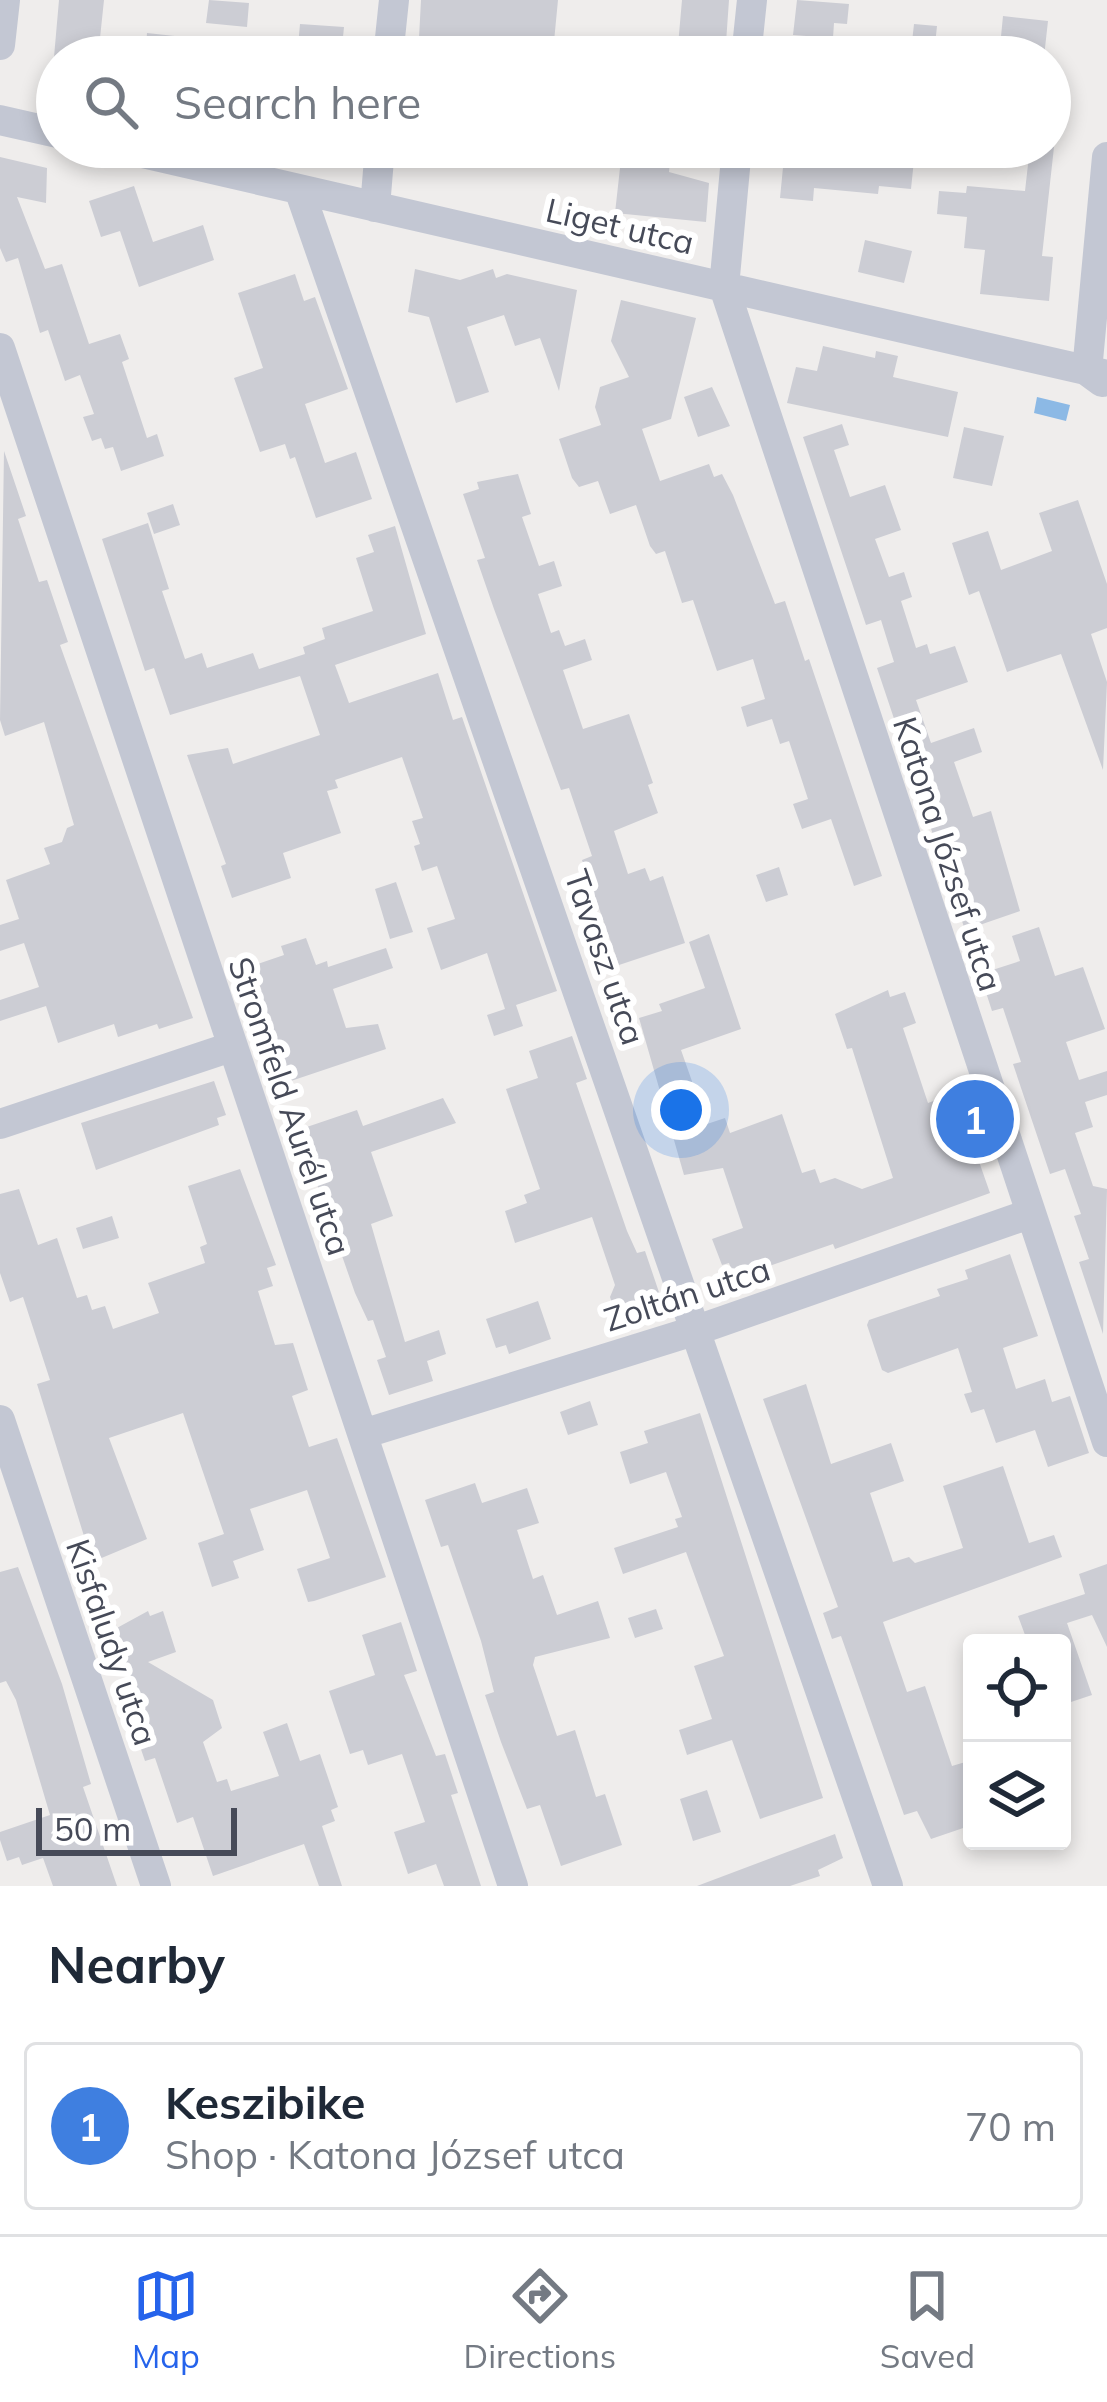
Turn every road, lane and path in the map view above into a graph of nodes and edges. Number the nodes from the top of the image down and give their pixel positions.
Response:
1 (5, 0) edge
2 (394, 0) edge
3 (752, 0) edge
4 (390, 36) edge
5 (748, 36) edge
6 (0, 45) edge
7 (0, 120) edge
8 (36, 128) edge
9 (1107, 157) edge
10 (207, 168) edge
11 (378, 168) edge
12 (735, 168) edge
13 (298, 189) junction
14 (375, 207) junction
15 (724, 287) junction
16 (0, 349) edge
17 (1100, 377) edge
18 (231, 1047) junction
19 (0, 1124) edge
20 (1029, 1214) junction
21 (697, 1330) junction
22 (0, 1420) edge
23 (365, 1433) junction
24 (1107, 1442) edge
25 (156, 1886) edge
26 (513, 1886) edge
27 (888, 1886) edge

1 - 6 street
2 - 4 street
3 - 5 street
7 - 8 street
9 - 17 street
10 - 13 street, Liget utca
11 - 14 street
12 - 15 street
13 - 14 street, Liget utca
13 - 21 street, Tavasz utca
14 - 15 street, Liget utca
15 - 17 street, Liget utca
15 - 20 street, Katona József utca
16 - 18 street, Stromfeld Aurél utca
18 - 19 street
18 - 23 street, Stromfeld Aurél utca
20 - 21 street, Zoltán utca
20 - 24 street, Katona József utca
21 - 23 street, Zoltán utca
21 - 27 street, Tavasz utca
22 - 25 street, Kisfaludy utca
23 - 26 street, Stromfeld Aurél utca

